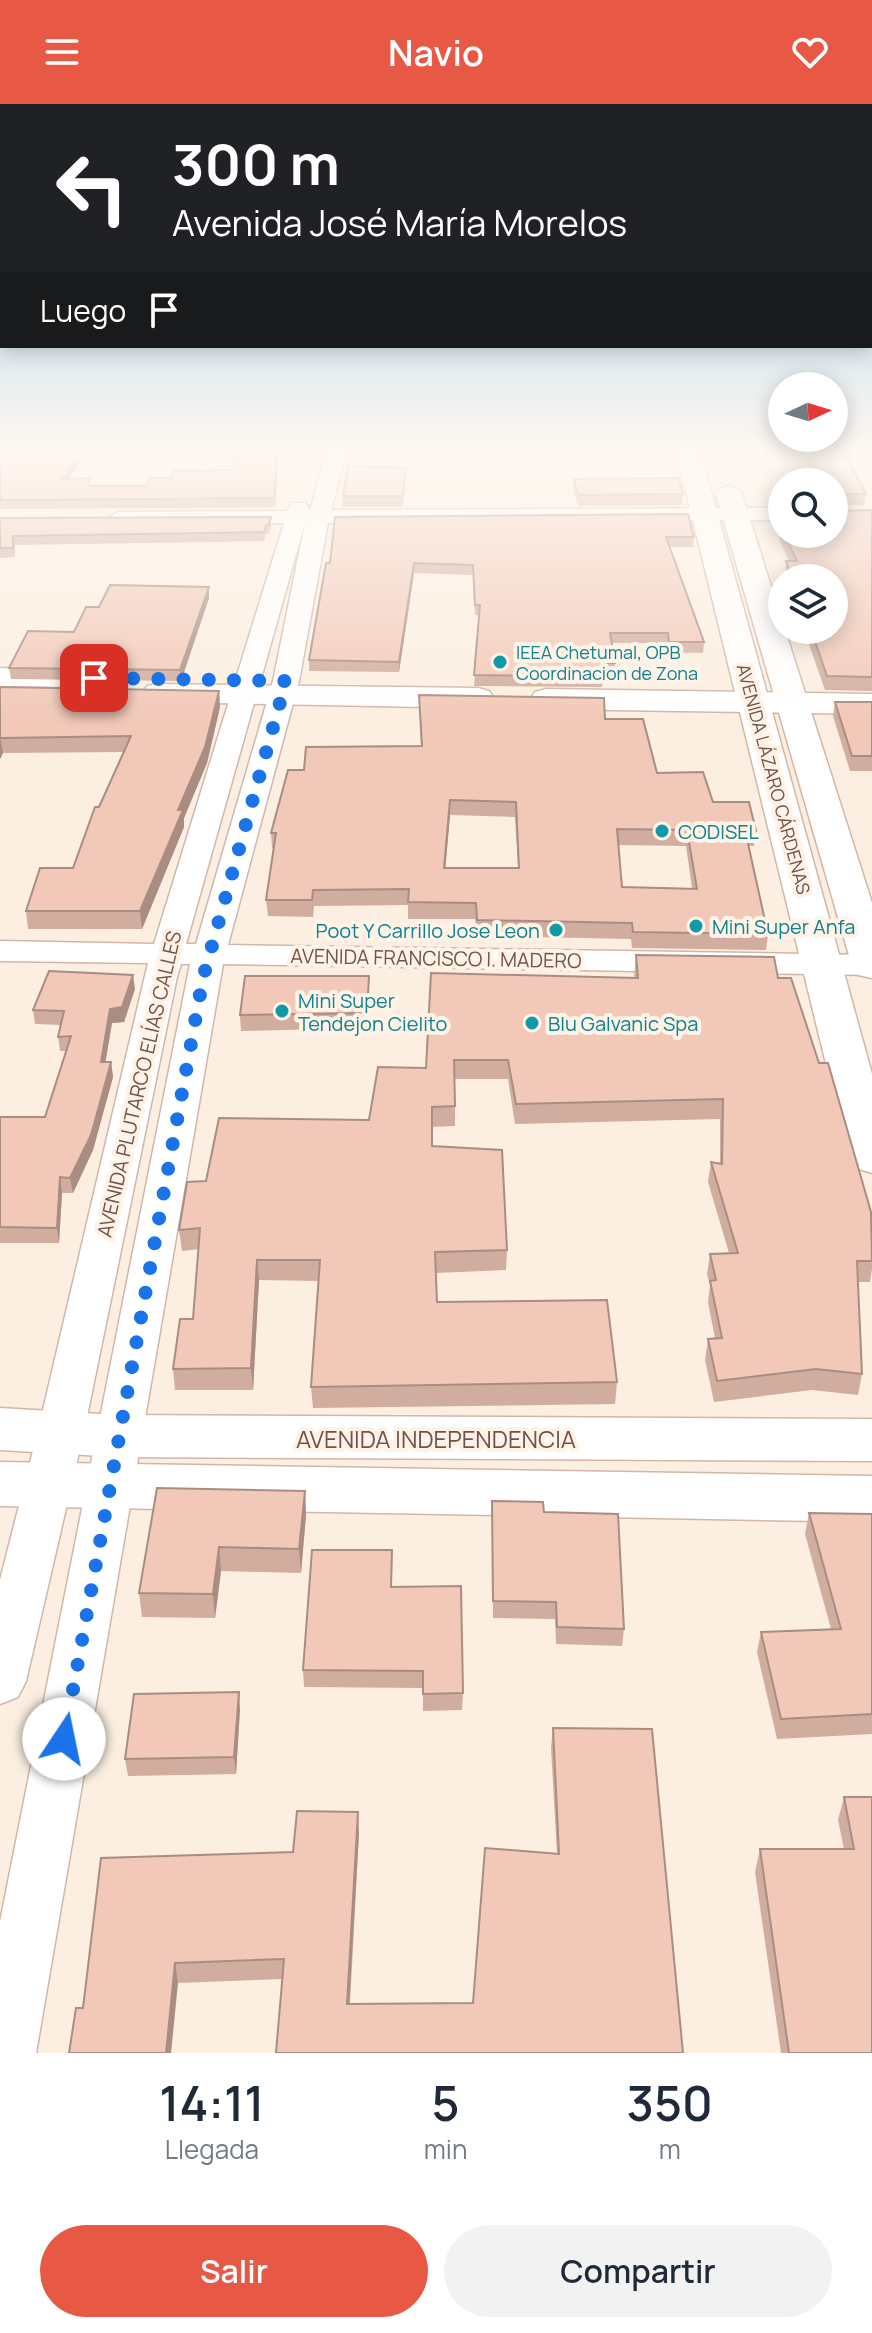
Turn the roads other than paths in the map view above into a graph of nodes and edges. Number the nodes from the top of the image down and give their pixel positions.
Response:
1 (303, 538) edge
2 (724, 538) edge
3 (729, 538) edge
4 (0, 677) edge
5 (108, 685) junction
6 (266, 688) junction
7 (872, 690) edge
8 (0, 691) edge
9 (752, 695) junction
10 (790, 696) junction
11 (872, 704) edge
12 (0, 951) edge
13 (872, 965) edge
14 (163, 966) junction
15 (206, 966) junction
16 (0, 975) edge
17 (825, 976) junction
18 (872, 988) edge
19 (872, 1158) edge
20 (0, 1429) edge
21 (61, 1431) junction
22 (872, 1440) edge
23 (114, 1462) junction
24 (23, 1485) edge
25 (872, 1499) edge
26 (0, 1681) edge
27 (5, 2053) edge

1 - 6 street, AVENIDA PLUTARCO ELÍAS CALLES
2 - 9 main road, AVENIDA LÁZARO CÁRDENAS
3 - 10 main road, AVENIDA LÁZARO CÁRDENAS
4 - 5 main road
5 - 6 main road
5 - 8 main road
6 - 9 main road
6 - 14 street, AVENIDA PLUTARCO ELÍAS CALLES
6 - 15 street, AVENIDA PLUTARCO ELÍAS CALLES
7 - 10 main road
9 - 10 main road
9 - 17 main road, AVENIDA LÁZARO CÁRDENAS
10 - 11 main road
10 - 13 main road, AVENIDA LÁZARO CÁRDENAS
12 - 14 street, AVENIDA FRANCISCO I. MADERO
13 - 17 street, AVENIDA FRANCISCO I. MADERO
14 - 15 street, AVENIDA FRANCISCO I. MADERO
14 - 16 street, AVENIDA FRANCISCO I. MADERO
14 - 21 street, AVENIDA PLUTARCO ELÍAS CALLES
15 - 17 street, AVENIDA FRANCISCO I. MADERO
15 - 23 street, AVENIDA PLUTARCO ELÍAS CALLES
17 - 18 street, AVENIDA FRANCISCO I. MADERO
17 - 19 main road, AVENIDA LÁZARO CÁRDENAS
20 - 21 main road, AVENIDA INDEPENDENCIA
21 - 23 main road, AVENIDA INDEPENDENCIA
21 - 24 street, AVENIDA PLUTARCO ELÍAS CALLES
22 - 23 main road, AVENIDA INDEPENDENCIA
23 - 24 main road, AVENIDA INDEPENDENCIA
23 - 25 main road, AVENIDA INDEPENDENCIA
23 - 27 street, AVENIDA PLUTARCO ELÍAS CALLES
24 - 26 street, AVENIDA PLUTARCO ELÍAS CALLES

